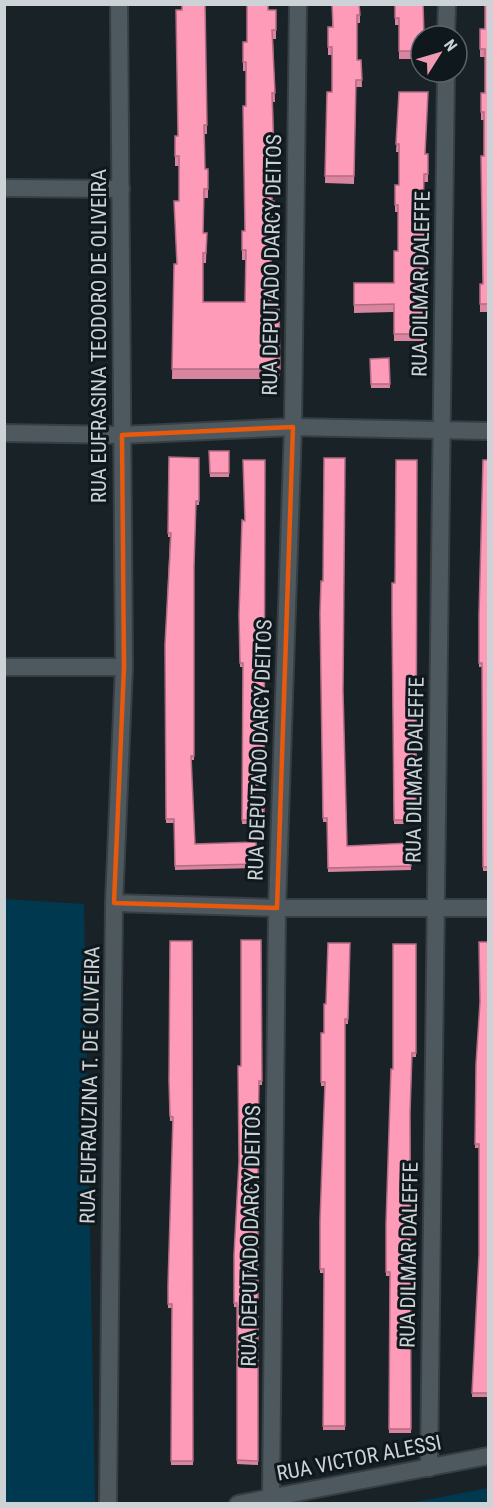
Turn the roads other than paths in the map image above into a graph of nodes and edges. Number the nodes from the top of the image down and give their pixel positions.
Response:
1 (119, 4) edge
2 (298, 4) edge
3 (447, 4) edge
4 (446, 24) edge
5 (446, 84) edge
6 (4, 188) edge
7 (120, 189) junction
8 (293, 427) junction
9 (441, 430) junction
10 (489, 431) edge
11 (4, 433) edge
12 (122, 435) junction
13 (4, 667) edge
14 (124, 667) junction
15 (114, 903) junction
16 (436, 907) junction
17 (277, 908) junction
18 (489, 908) edge
19 (489, 1456) edge
20 (429, 1468) junction
21 (271, 1497) junction
22 (108, 1503) edge
23 (238, 1503) edge

1 - 7 street, RUA EUFRASINA TEODORO DE OLIVEIRA
2 - 8 street, RUA DEPUTADO DARCY DEITOS
3 - 4 street
5 - 9 street, RUA DILMAR DALEFFE
6 - 7 street
7 - 12 street, RUA EUFRASINA TEODORO DE OLIVEIRA
8 - 9 street
8 - 12 street
8 - 17 street, RUA DEPUTADO DARCY DEITOS
9 - 10 street
9 - 16 street, RUA DILMAR DALEFFE
11 - 12 street
12 - 14 street, RUA EUFRASINA TEODORO DE OLIVEIRA
13 - 14 street
14 - 15 street, RUA EUFRAUZINA T. DE OLIVEIRA
15 - 17 street
15 - 22 street, RUA EUFRAUZINA T. DE OLIVEIRA
16 - 17 street
16 - 18 street
16 - 20 street, RUA DILMAR DALEFFE
17 - 21 street, RUA DEPUTADO DARCY DEITOS
19 - 20 street, RUA VICTOR ALESSI
20 - 21 street, RUA VICTOR ALESSI
21 - 23 street, RUA VICTOR ALESSI

